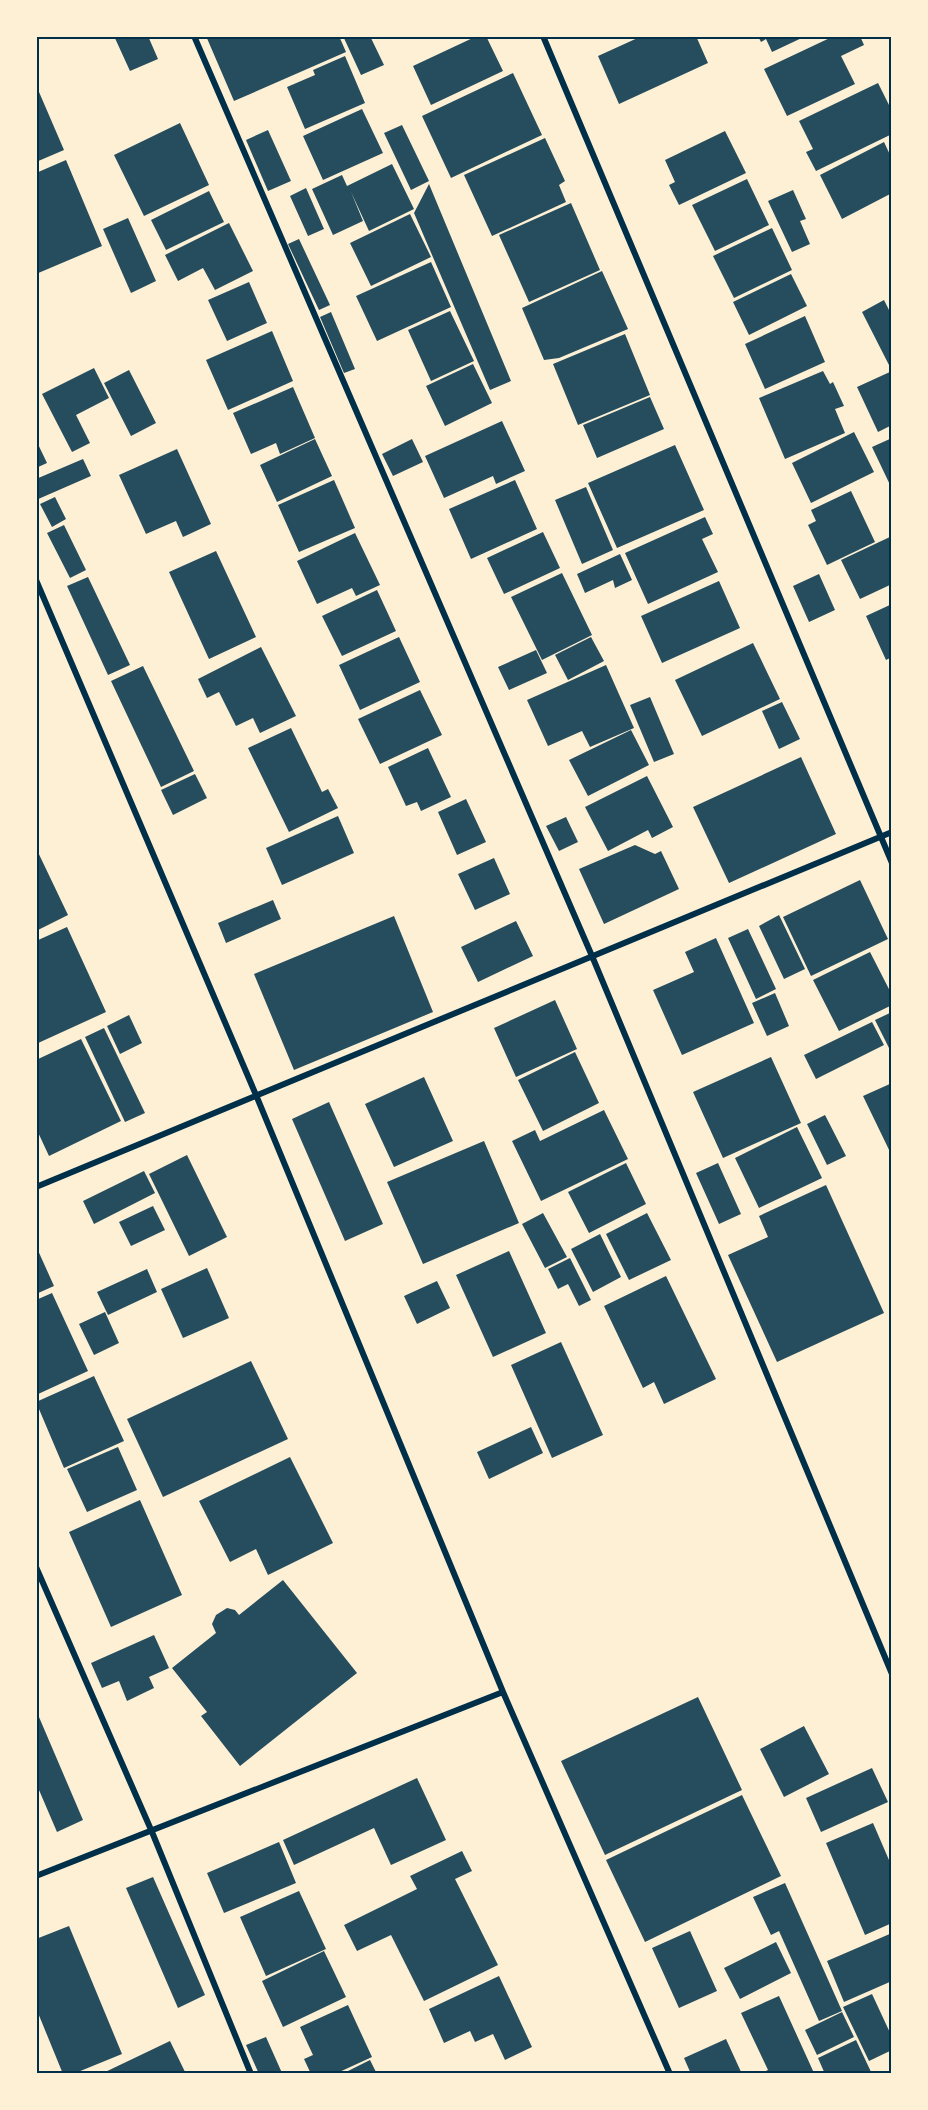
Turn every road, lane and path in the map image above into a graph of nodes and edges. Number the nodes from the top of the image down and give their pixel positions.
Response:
1 (194, 36) edge
2 (543, 36) edge
3 (36, 580) edge
4 (892, 832) edge
5 (881, 837) junction
6 (892, 863) edge
7 (592, 956) junction
8 (256, 1095) junction
9 (36, 1187) edge
10 (36, 1567) edge
11 (892, 1674) edge
12 (503, 1692) junction
13 (152, 1832) junction
14 (36, 1876) edge
15 (251, 2074) edge
16 (670, 2074) edge

1 - 7 street
2 - 5 street
3 - 8 street
4 - 5 street
5 - 6 street
5 - 7 street
7 - 8 street
7 - 11 street
8 - 9 street
8 - 12 street
10 - 13 street
12 - 13 street
12 - 16 street
13 - 14 street
13 - 15 street

